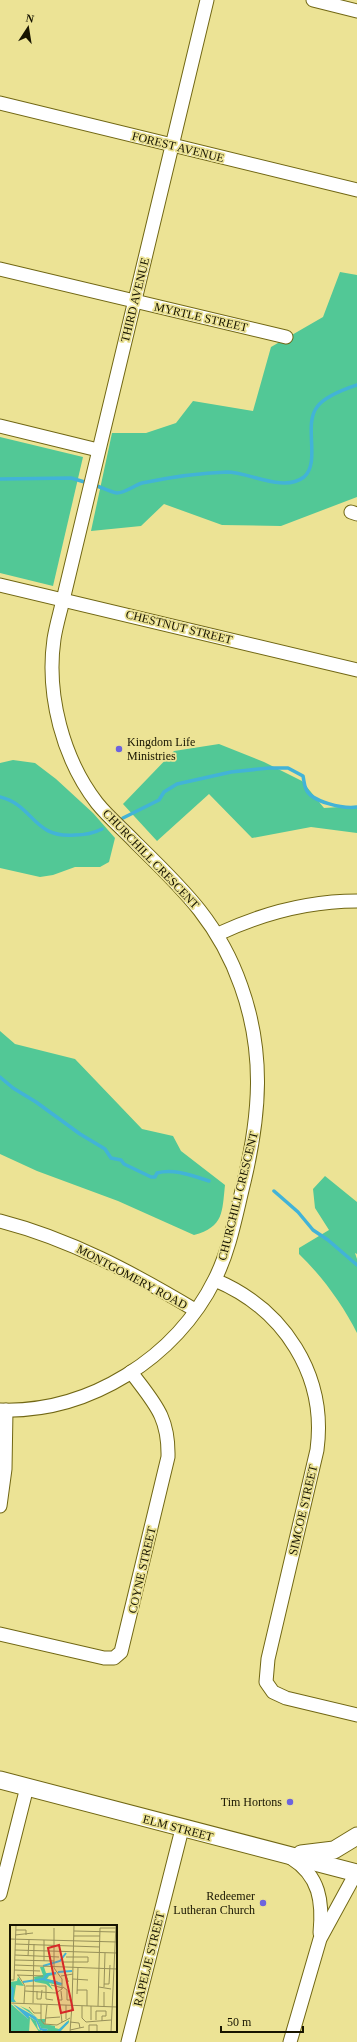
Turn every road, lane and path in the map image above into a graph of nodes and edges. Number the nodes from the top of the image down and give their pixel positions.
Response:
1 (207, 0) edge
2 (313, 0) edge
3 (357, 11) edge
4 (0, 103) edge
5 (172, 145) junction
6 (357, 190) edge
7 (0, 269) edge
8 (134, 301) junction
9 (286, 337) dead end
10 (0, 426) edge
11 (98, 450) junction
12 (0, 585) edge
13 (63, 600) junction
14 (357, 670) edge
15 (357, 901) edge
16 (218, 934) junction
17 (0, 1221) edge
18 (215, 1280) junction
19 (195, 1310) junction
20 (131, 1372) junction
21 (3, 1410) edge
22 (0, 1506) edge
23 (0, 1634) edge
24 (357, 1715) edge
25 (0, 1780) edge
26 (27, 1787) junction
27 (182, 1829) junction
28 (357, 1836) edge
29 (287, 1856) junction
30 (357, 1872) edge
31 (0, 1894) edge
32 (320, 1939) junction
33 (128, 2042) edge
34 (290, 2042) edge

1 - 5 street, THIRD AVENUE
2 - 3 street
4 - 5 street, FOREST AVENUE
5 - 6 street, FOREST AVENUE
5 - 8 street, THIRD AVENUE
7 - 8 street, MYRTLE STREET
8 - 9 street, MYRTLE STREET
8 - 11 street, THIRD AVENUE
10 - 11 street
11 - 13 street, THIRD AVENUE
12 - 13 street, CHESTNUT STREET
13 - 14 street, CHESTNUT STREET
13 - 16 street, CHURCHILL CRESCENT
15 - 16 street
16 - 18 street, CHURCHILL CRESCENT
17 - 19 street, MONTGOMERY ROAD
18 - 19 street, CHURCHILL CRESCENT
18 - 24 street, SIMCOE STREET
19 - 20 street, CHURCHILL CRESCENT
20 - 21 street, CHURCHILL CRESCENT
20 - 23 street, COYNE STREET
21 - 22 street
25 - 26 main road, ELM STREET
26 - 27 main road, ELM STREET
26 - 31 street
27 - 29 main road, ELM STREET
27 - 33 street, RAPELJE STREET
28 - 29 main road
29 - 30 main road, ELM STREET
29 - 32 street
30 - 32 street
32 - 34 street

